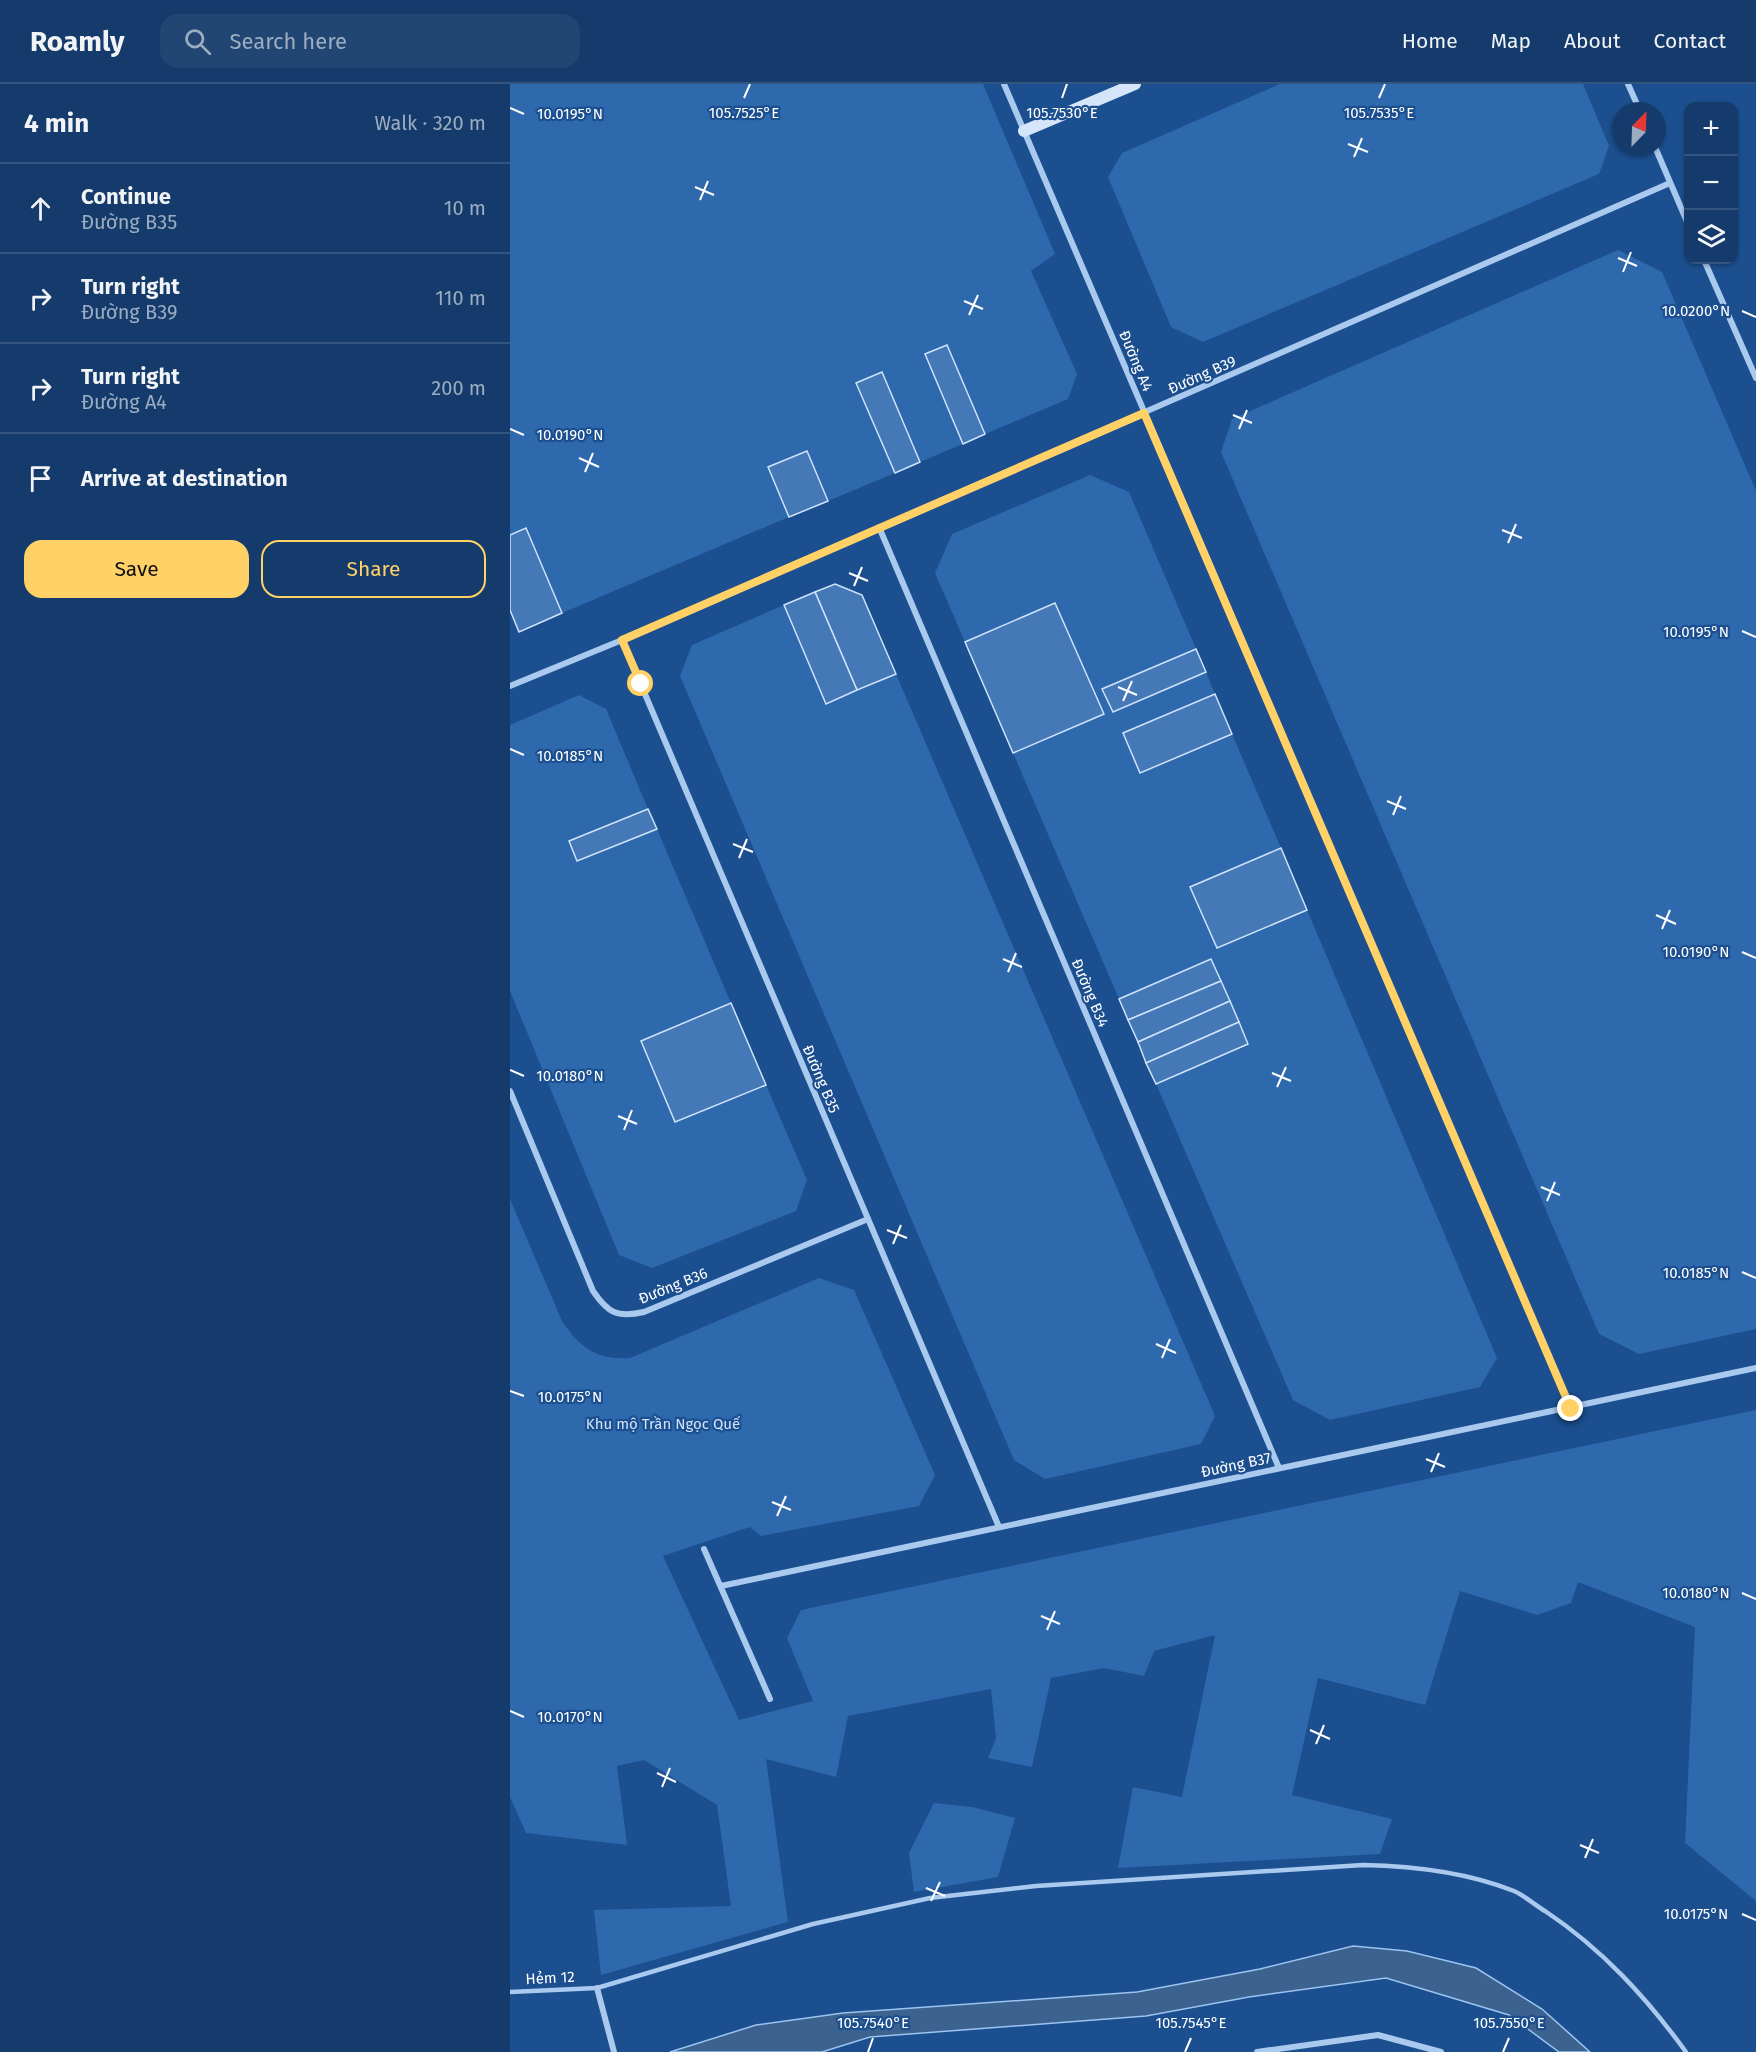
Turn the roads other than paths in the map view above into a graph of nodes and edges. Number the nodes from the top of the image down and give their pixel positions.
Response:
1 (1005, 84) edge
2 (1135, 84) edge
3 (1628, 84) edge
4 (1636, 102) edge
5 (1024, 131) junction
6 (1659, 156) edge
7 (1670, 183) junction
8 (1684, 213) edge
9 (1706, 264) edge
10 (1756, 378) edge
11 (1144, 413) junction
12 (879, 526) junction
13 (622, 640) junction
14 (510, 686) edge
15 (510, 1091) edge
16 (868, 1219) junction
17 (1756, 1368) edge
18 (1571, 1409) junction
19 (1279, 1468) junction
20 (999, 1527) junction
21 (704, 1548) dead end
22 (721, 1587) junction
23 (770, 1699) dead end
24 (597, 1988) junction
25 (510, 1992) edge
26 (614, 2052) edge
27 (1257, 2052) edge
28 (1441, 2052) edge
29 (1686, 2052) edge

1 - 5 street, Đường A4
2 - 5 street
3 - 4 street
5 - 11 street, Đường A4
6 - 7 street
7 - 8 street
7 - 11 street, Đường B39
9 - 10 street
11 - 12 street, Đường B39
11 - 18 street, Đường A4
12 - 13 street, Đường B39
12 - 19 street, Đường B34
13 - 14 street, Đường B39
13 - 16 street, Đường B35
15 - 16 street, Đường B36
16 - 20 street, Đường B35
17 - 18 street, Đường B37
18 - 19 street, Đường B37
19 - 20 street, Đường B37
20 - 22 street, Đường B37
21 - 22 street
22 - 23 street
24 - 25 lane, Hẻm 12
24 - 26 street, Hẻm 12
24 - 29 lane
27 - 28 street

